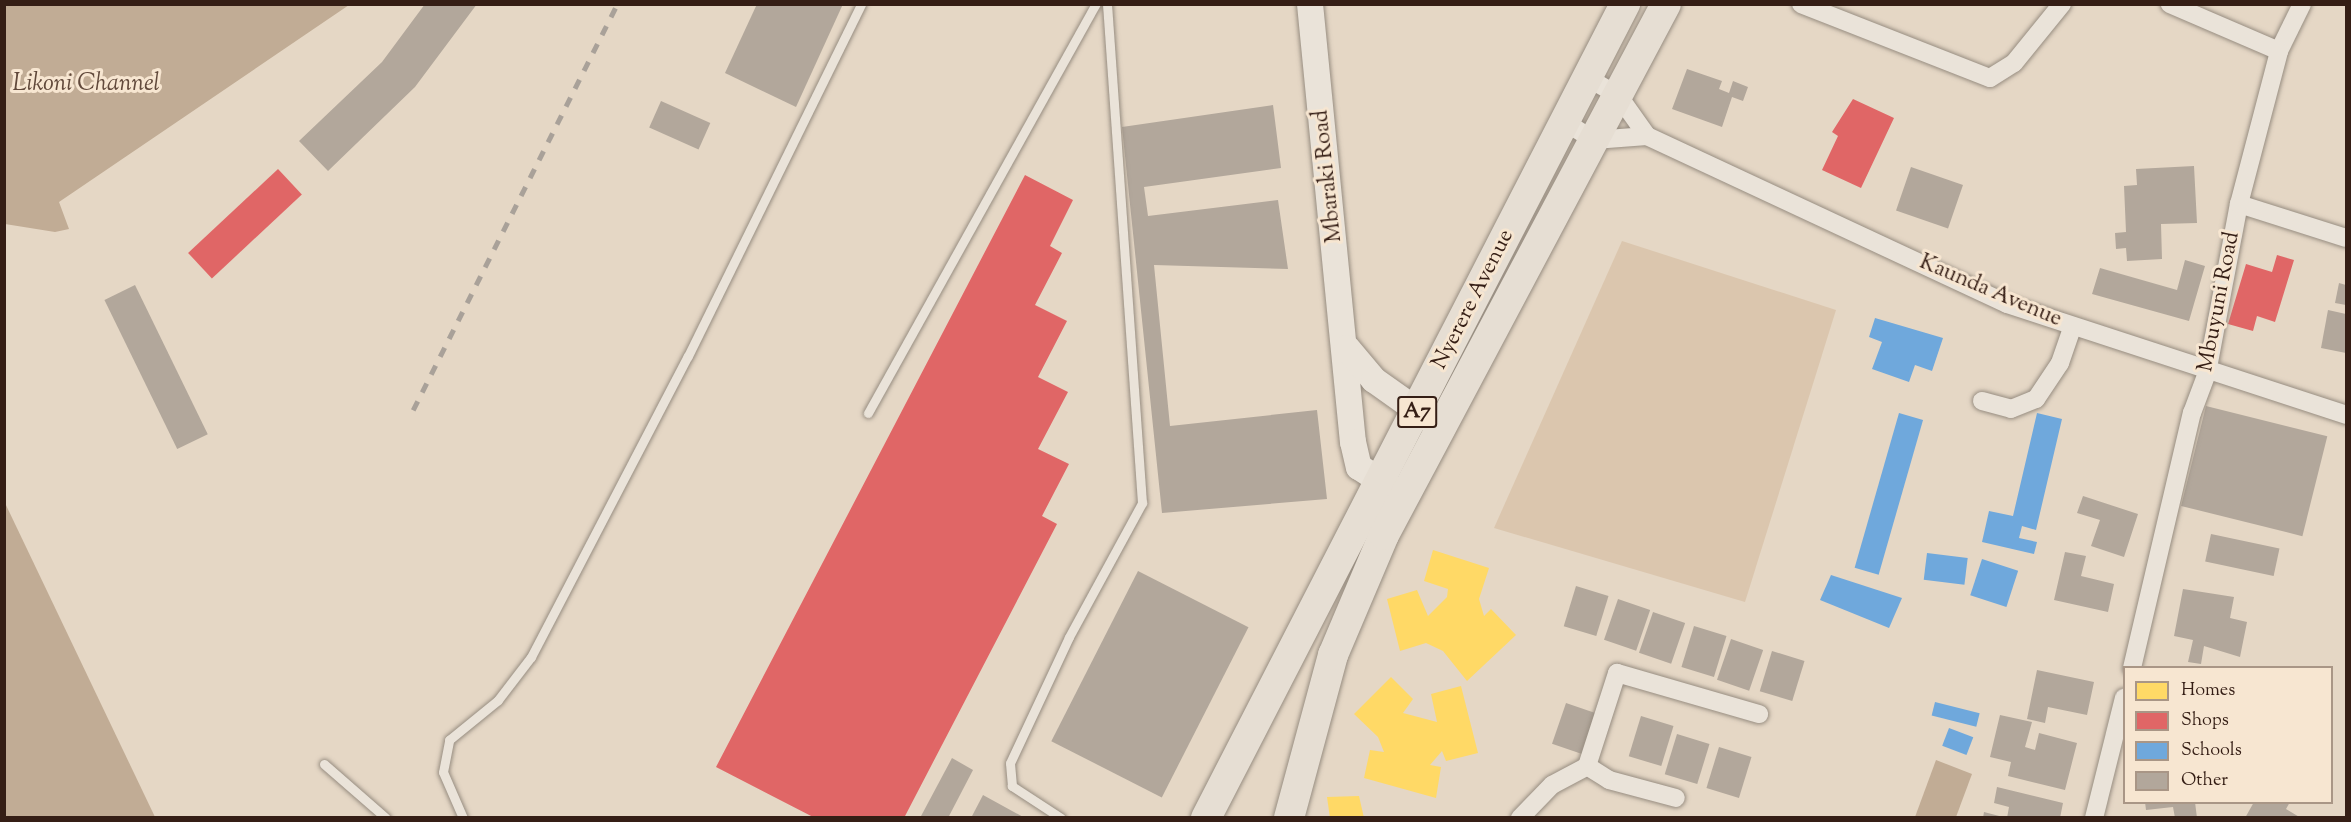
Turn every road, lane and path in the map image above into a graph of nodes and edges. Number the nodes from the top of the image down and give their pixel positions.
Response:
1 (861, 4) edge
2 (1096, 4) edge
3 (1107, 4) edge
4 (1310, 4) edge
5 (1625, 4) edge
6 (1666, 4) edge
7 (1801, 4) edge
8 (2062, 4) edge
9 (2170, 4) edge
10 (2302, 4) edge
11 (2279, 51) junction
12 (1588, 78) junction
13 (1618, 95) junction
14 (1565, 122) junction
15 (1647, 136) junction
16 (1594, 140) junction
17 (2239, 204) junction
18 (2346, 238) edge
19 (2073, 326) junction
20 (1347, 348) junction
21 (2207, 373) junction
22 (1982, 401) dead end
23 (868, 413) dead end
24 (2346, 415) edge
25 (1429, 420) junction
26 (1393, 489) junction
27 (2132, 666) edge
28 (2123, 702) edge
29 (1760, 714) dead end
30 (324, 764) dead end
31 (1587, 766) junction
32 (1676, 798) dead end
33 (386, 818) edge
34 (463, 818) edge
35 (1061, 818) edge
36 (1206, 818) edge
37 (1289, 818) edge
38 (1520, 818) edge
39 (2094, 818) edge

1 - 34 lane
2 - 23 lane
3 - 35 lane
4 - 20 main road, Mbaraki Road
5 - 12 highway, Nyerere Avenue / A7
6 - 13 highway, Nyerere Avenue / A7
7 - 8 street
9 - 11 street
10 - 11 street, Mbuyuni Road
11 - 17 street, Mbuyuni Road
12 - 13 street
12 - 14 highway, Nyerere Avenue / A7
13 - 15 street, Kaunda Avenue
13 - 16 highway, Nyerere Avenue / A7
14 - 16 street
14 - 25 highway, Nyerere Avenue / A7
15 - 16 street, Kaunda Avenue
15 - 19 street, Kaunda Avenue
16 - 25 highway, Nyerere Avenue / A7
17 - 18 street
17 - 21 street, Mbuyuni Road
19 - 21 street, Kaunda Avenue
19 - 22 street
20 - 25 main road
20 - 26 main road, Mbaraki Road
21 - 24 street, Kaunda Avenue
21 - 27 street, Mbuyuni Road
25 - 26 highway, Nyerere Avenue / A7
26 - 36 highway, Nyerere Avenue / A7
26 - 37 highway, Nyerere Avenue / A7
28 - 39 street
29 - 31 street
30 - 33 lane
31 - 32 street
31 - 38 street

